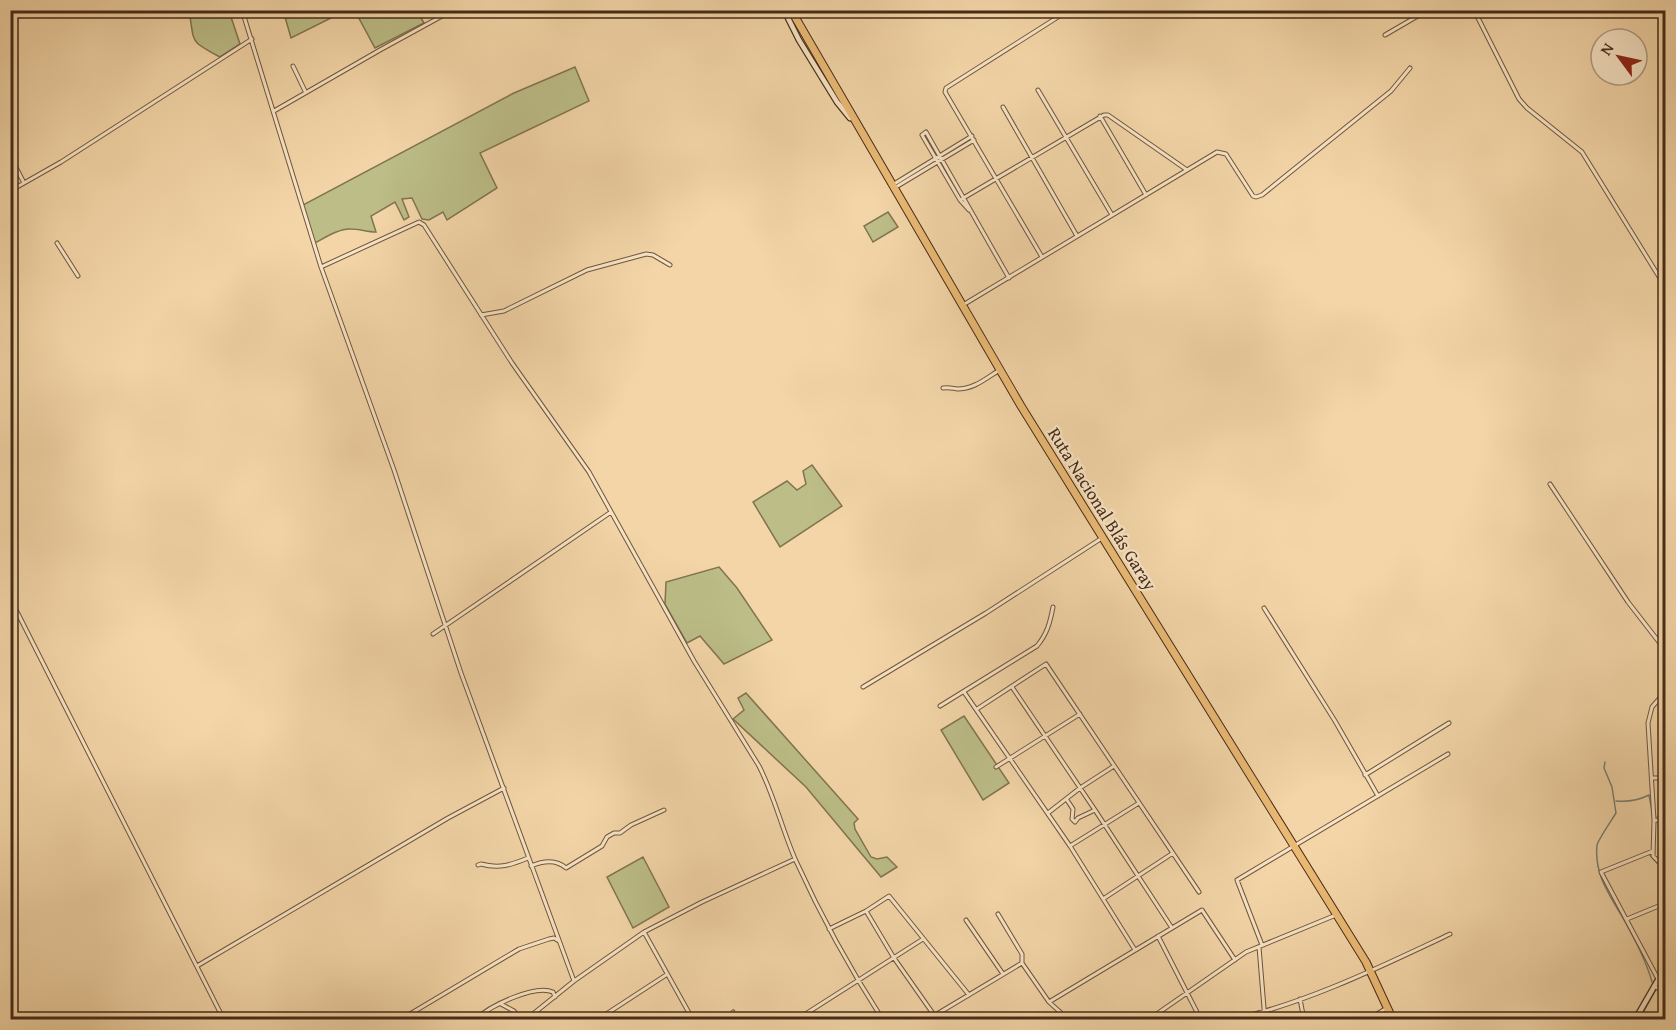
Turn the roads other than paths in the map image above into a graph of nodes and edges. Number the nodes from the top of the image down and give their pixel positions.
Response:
1 (242, 10) edge
2 (453, 10) edge
3 (784, 10) edge
4 (791, 10) edge
5 (1070, 10) edge
6 (1428, 10) edge
7 (1474, 10) edge
8 (1385, 35) dead end
9 (252, 39) junction
10 (293, 66) dead end
11 (1410, 68) dead end
12 (1038, 90) dead end
13 (306, 92) junction
14 (1002, 107) dead end
15 (274, 111) junction
16 (1100, 116) junction
17 (854, 119) junction
18 (1066, 137) junction
19 (973, 138) junction
20 (10, 156) edge
21 (1031, 158) junction
22 (939, 159) junction
23 (1187, 170) junction
24 (997, 178) junction
25 (24, 183) junction
26 (893, 186) junction
27 (10, 191) edge
28 (1146, 195) junction
29 (962, 199) junction
30 (1112, 215) junction
31 (1077, 236) junction
32 (57, 243) dead end
33 (1042, 257) junction
34 (670, 265) dead end
35 (321, 267) junction
36 (78, 276) dead end
37 (1009, 278) junction
38 (1665, 288) edge
39 (962, 306) junction
40 (481, 315) junction
41 (1000, 370) junction
42 (943, 388) dead end
43 (1550, 484) dead end
44 (611, 512) junction
45 (1102, 538) junction
46 (10, 598) edge
47 (1053, 607) dead end
48 (1264, 608) dead end
49 (446, 626) junction
50 (433, 634) dead end
51 (1665, 651) edge
52 (1012, 686) junction
53 (863, 687) dead end
54 (1665, 691) edge
55 (964, 692) junction
56 (940, 706) dead end
57 (977, 709) junction
58 (1080, 714) junction
59 (1449, 723) dead end
60 (1045, 736) junction
61 (1448, 754) dead end
62 (1009, 758) junction
63 (1114, 766) junction
64 (996, 767) dead end
65 (1365, 775) junction
66 (1652, 778) junction
67 (1665, 778) edge
68 (504, 788) junction
69 (1080, 788) junction
70 (1378, 796) junction
71 (1066, 800) junction
72 (1139, 803) junction
73 (664, 810) dead end
74 (1095, 810) junction
75 (1048, 813) junction
76 (1654, 820) junction
77 (1665, 821) edge
78 (1105, 825) junction
79 (1070, 846) junction
80 (1294, 846) junction
81 (1653, 851) junction
82 (1173, 854) junction
83 (528, 858) junction
84 (795, 859) junction
85 (478, 865) dead end
86 (531, 866) junction
87 (1665, 869) edge
88 (1138, 876) junction
89 (1199, 892) dead end
90 (1103, 898) junction
91 (1665, 903) edge
92 (866, 911) junction
93 (998, 914) dead end
94 (1336, 915) junction
95 (966, 920) dead end
96 (1627, 920) junction
97 (1172, 928) junction
98 (829, 929) junction
99 (644, 932) junction
100 (1450, 934) dead end
101 (1158, 936) junction
102 (923, 939) junction
103 (559, 941) junction
104 (1261, 946) junction
105 (1135, 950) junction
106 (894, 958) junction
107 (1235, 960) junction
108 (1022, 963) junction
109 (196, 966) junction
110 (1665, 966) edge
111 (1370, 971) junction
112 (1003, 974) junction
113 (666, 975) junction
114 (1658, 979) junction
115 (574, 981) junction
116 (858, 981) junction
117 (1654, 986) junction
118 (1188, 993) junction
119 (1665, 993) edge
120 (969, 995) junction
121 (555, 997) junction
122 (1300, 999) junction
123 (1049, 1002) junction
124 (501, 1004) junction
125 (1388, 1007) junction
126 (733, 1012) dead end
127 (1264, 1012) junction
128 (934, 1015) junction
129 (692, 1019) edge
130 (224, 1020) edge
131 (400, 1020) edge
132 (476, 1020) edge
133 (521, 1020) edge
134 (597, 1020) edge
135 (738, 1020) edge
136 (796, 1020) edge
137 (883, 1020) edge
138 (927, 1020) edge
139 (1070, 1020) edge
140 (1148, 1020) edge
141 (1201, 1020) edge
142 (1231, 1020) edge
143 (1265, 1020) edge
144 (1304, 1020) edge
145 (1367, 1020) edge
146 (1393, 1020) edge
147 (1532, 1020) edge
148 (1553, 1020) edge
149 (1635, 1020) edge

1 - 9 street
2 - 13 street
3 - 17 street
4 - 17 highway, Ruta Nacional Blás Garay
5 - 19 street
6 - 8 street
7 - 38 street
9 - 15 street
9 - 25 street
10 - 13 street
11 - 23 street
12 - 18 street
13 - 15 street
14 - 21 street
15 - 35 street
16 - 18 street
16 - 23 street
16 - 28 street
17 - 26 highway, Ruta Nacional Blás Garay
18 - 21 street
18 - 30 street
19 - 22 street
19 - 24 street
20 - 25 street
21 - 24 street
21 - 31 street
22 - 22 street
22 - 26 street
22 - 29 street
23 - 28 street
24 - 29 street
24 - 33 street
25 - 27 street
26 - 39 highway, Ruta Nacional Blás Garay
28 - 30 street
29 - 37 street
30 - 31 street
31 - 33 street
32 - 36 street
33 - 37 street
34 - 40 street
35 - 40 street
35 - 49 street
37 - 39 street
39 - 41 highway, Ruta Nacional Blás Garay
40 - 44 street
41 - 42 street
41 - 45 highway, Ruta Nacional Blás Garay
43 - 51 street
44 - 49 street
44 - 84 street
45 - 53 street
45 - 80 highway, Ruta Nacional Blás Garay
46 - 109 street
47 - 55 street
48 - 65 street
49 - 50 street
49 - 68 street
52 - 57 street
52 - 58 street
52 - 60 street
54 - 66 street
55 - 56 street
55 - 57 street
57 - 62 street
58 - 60 street
58 - 63 street
59 - 65 street
60 - 62 street
60 - 69 street
61 - 70 street
62 - 64 street
62 - 75 street
63 - 69 street
63 - 72 street
65 - 70 street
66 - 67 street
66 - 76 street
68 - 83 street
68 - 109 street
69 - 71 street
69 - 74 street
70 - 80 street
71 - 74 street
71 - 75 street
72 - 78 street
72 - 82 street
73 - 86 street
74 - 78 street
75 - 79 street
76 - 77 street
76 - 81 street
78 - 79 street
78 - 88 street
79 - 90 street
80 - 94 highway, Ruta Nacional Blás Garay
80 - 104 street
81 - 87 street
81 - 96 street
82 - 88 street
82 - 89 street
83 - 85 street
83 - 86 street
84 - 98 street
84 - 99 street
86 - 103 street
88 - 90 street
88 - 97 street
90 - 105 street
91 - 96 street
92 - 98 street
92 - 102 street
92 - 106 street
93 - 108 street
94 - 104 street
94 - 111 highway, Ruta Nacional Blás Garay
95 - 112 street
96 - 114 street
97 - 101 street
97 - 107 street
98 - 116 street
99 - 113 street
99 - 115 street
100 - 111 street
101 - 105 street
101 - 118 street
102 - 106 street
102 - 120 street
103 - 115 street
103 - 131 street
104 - 107 street
104 - 127 street
105 - 123 street
106 - 116 street
106 - 128 street
107 - 118 street
108 - 112 street
108 - 123 street
109 - 130 street
110 - 114 street
111 - 122 street
111 - 125 highway, Ruta Nacional Blás Garay
112 - 120 street
113 - 129 street
113 - 134 street
114 - 117 street
115 - 121 street
116 - 136 street
116 - 137 street
117 - 119 street
117 - 149 street
118 - 140 street
118 - 141 street
120 - 128 street
121 - 124 street
121 - 133 street
122 - 127 street
122 - 144 street
123 - 139 street
124 - 132 street
124 - 133 street
125 - 145 street
125 - 146 highway, Ruta Nacional Blás Garay
126 - 135 street
127 - 142 street
127 - 143 street
128 - 138 street
147 - 148 street

